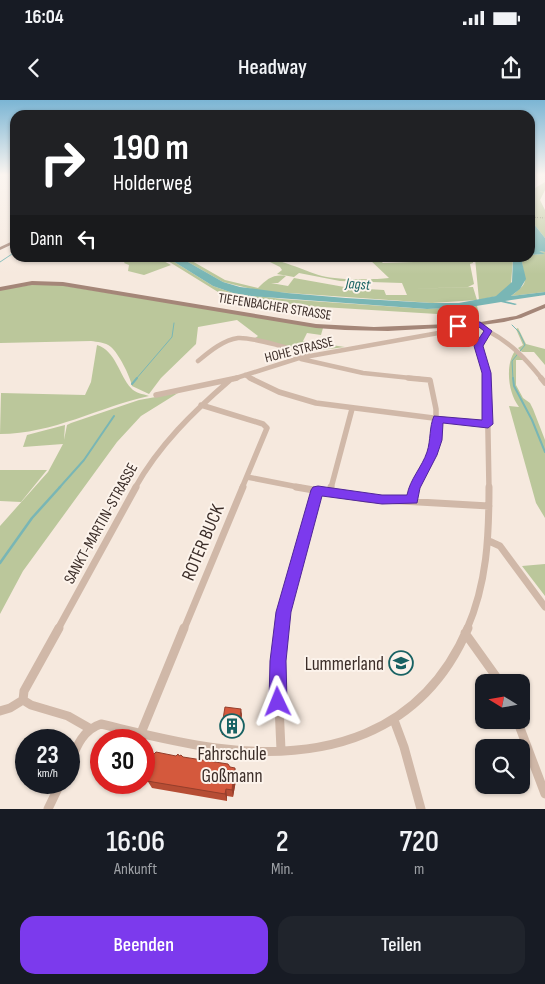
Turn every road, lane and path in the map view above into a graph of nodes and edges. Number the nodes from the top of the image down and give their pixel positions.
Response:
1 (0, 289) edge
2 (545, 306) edge
3 (480, 324) junction
4 (444, 327) junction
5 (488, 331) junction
6 (310, 356) junction
7 (299, 358) junction
8 (198, 361) dead end
9 (245, 375) junction
10 (230, 380) junction
11 (545, 383) edge
12 (156, 396) dead end
13 (201, 405) junction
14 (352, 409) junction
15 (438, 419) junction
16 (488, 424) junction
17 (247, 477) junction
18 (318, 490) junction
19 (330, 492) junction
20 (412, 500) junction
21 (489, 506) junction
22 (489, 541) junction
23 (545, 607) edge
24 (465, 633) junction
25 (494, 674) edge
26 (23, 700) junction
27 (0, 711) edge
28 (394, 720) junction
29 (90, 728) junction
30 (123, 729) edge
31 (143, 729) edge
32 (520, 729) edge
33 (155, 736) edge
34 (80, 741) edge
35 (281, 750) junction
36 (55, 794) edge
37 (545, 794) edge
38 (48, 809) edge
39 (421, 809) edge

1 - 4 main road, TIEFENBACHER STRASSE
2 - 3 main road, TIEFENBACHER STRASSE
3 - 4 main road, TIEFENBACHER STRASSE
3 - 5 street
4 - 6 street, HOHE STRASSE
5 - 11 street
5 - 16 street
6 - 7 street, HOHE STRASSE
6 - 8 street
7 - 9 street, HOHE STRASSE
7 - 15 street
9 - 10 street, HOHE STRASSE
9 - 14 street
10 - 12 street, HOHE STRASSE
10 - 13 street, SANKT-MARTIN-STRASSE
13 - 17 street, ROTER BUCK
13 - 26 street, SANKT-MARTIN-STRASSE
14 - 15 street
14 - 19 street
15 - 16 street
15 - 20 street
16 - 21 street
17 - 18 street
17 - 31 street, ROTER BUCK
18 - 19 street
18 - 35 street
19 - 20 street
20 - 21 street
21 - 22 street
22 - 23 street
22 - 24 street
24 - 25 street
24 - 28 street
26 - 27 street
26 - 29 street
28 - 35 street
28 - 39 street
29 - 30 street
29 - 34 street
32 - 37 street
33 - 35 street
36 - 38 street

